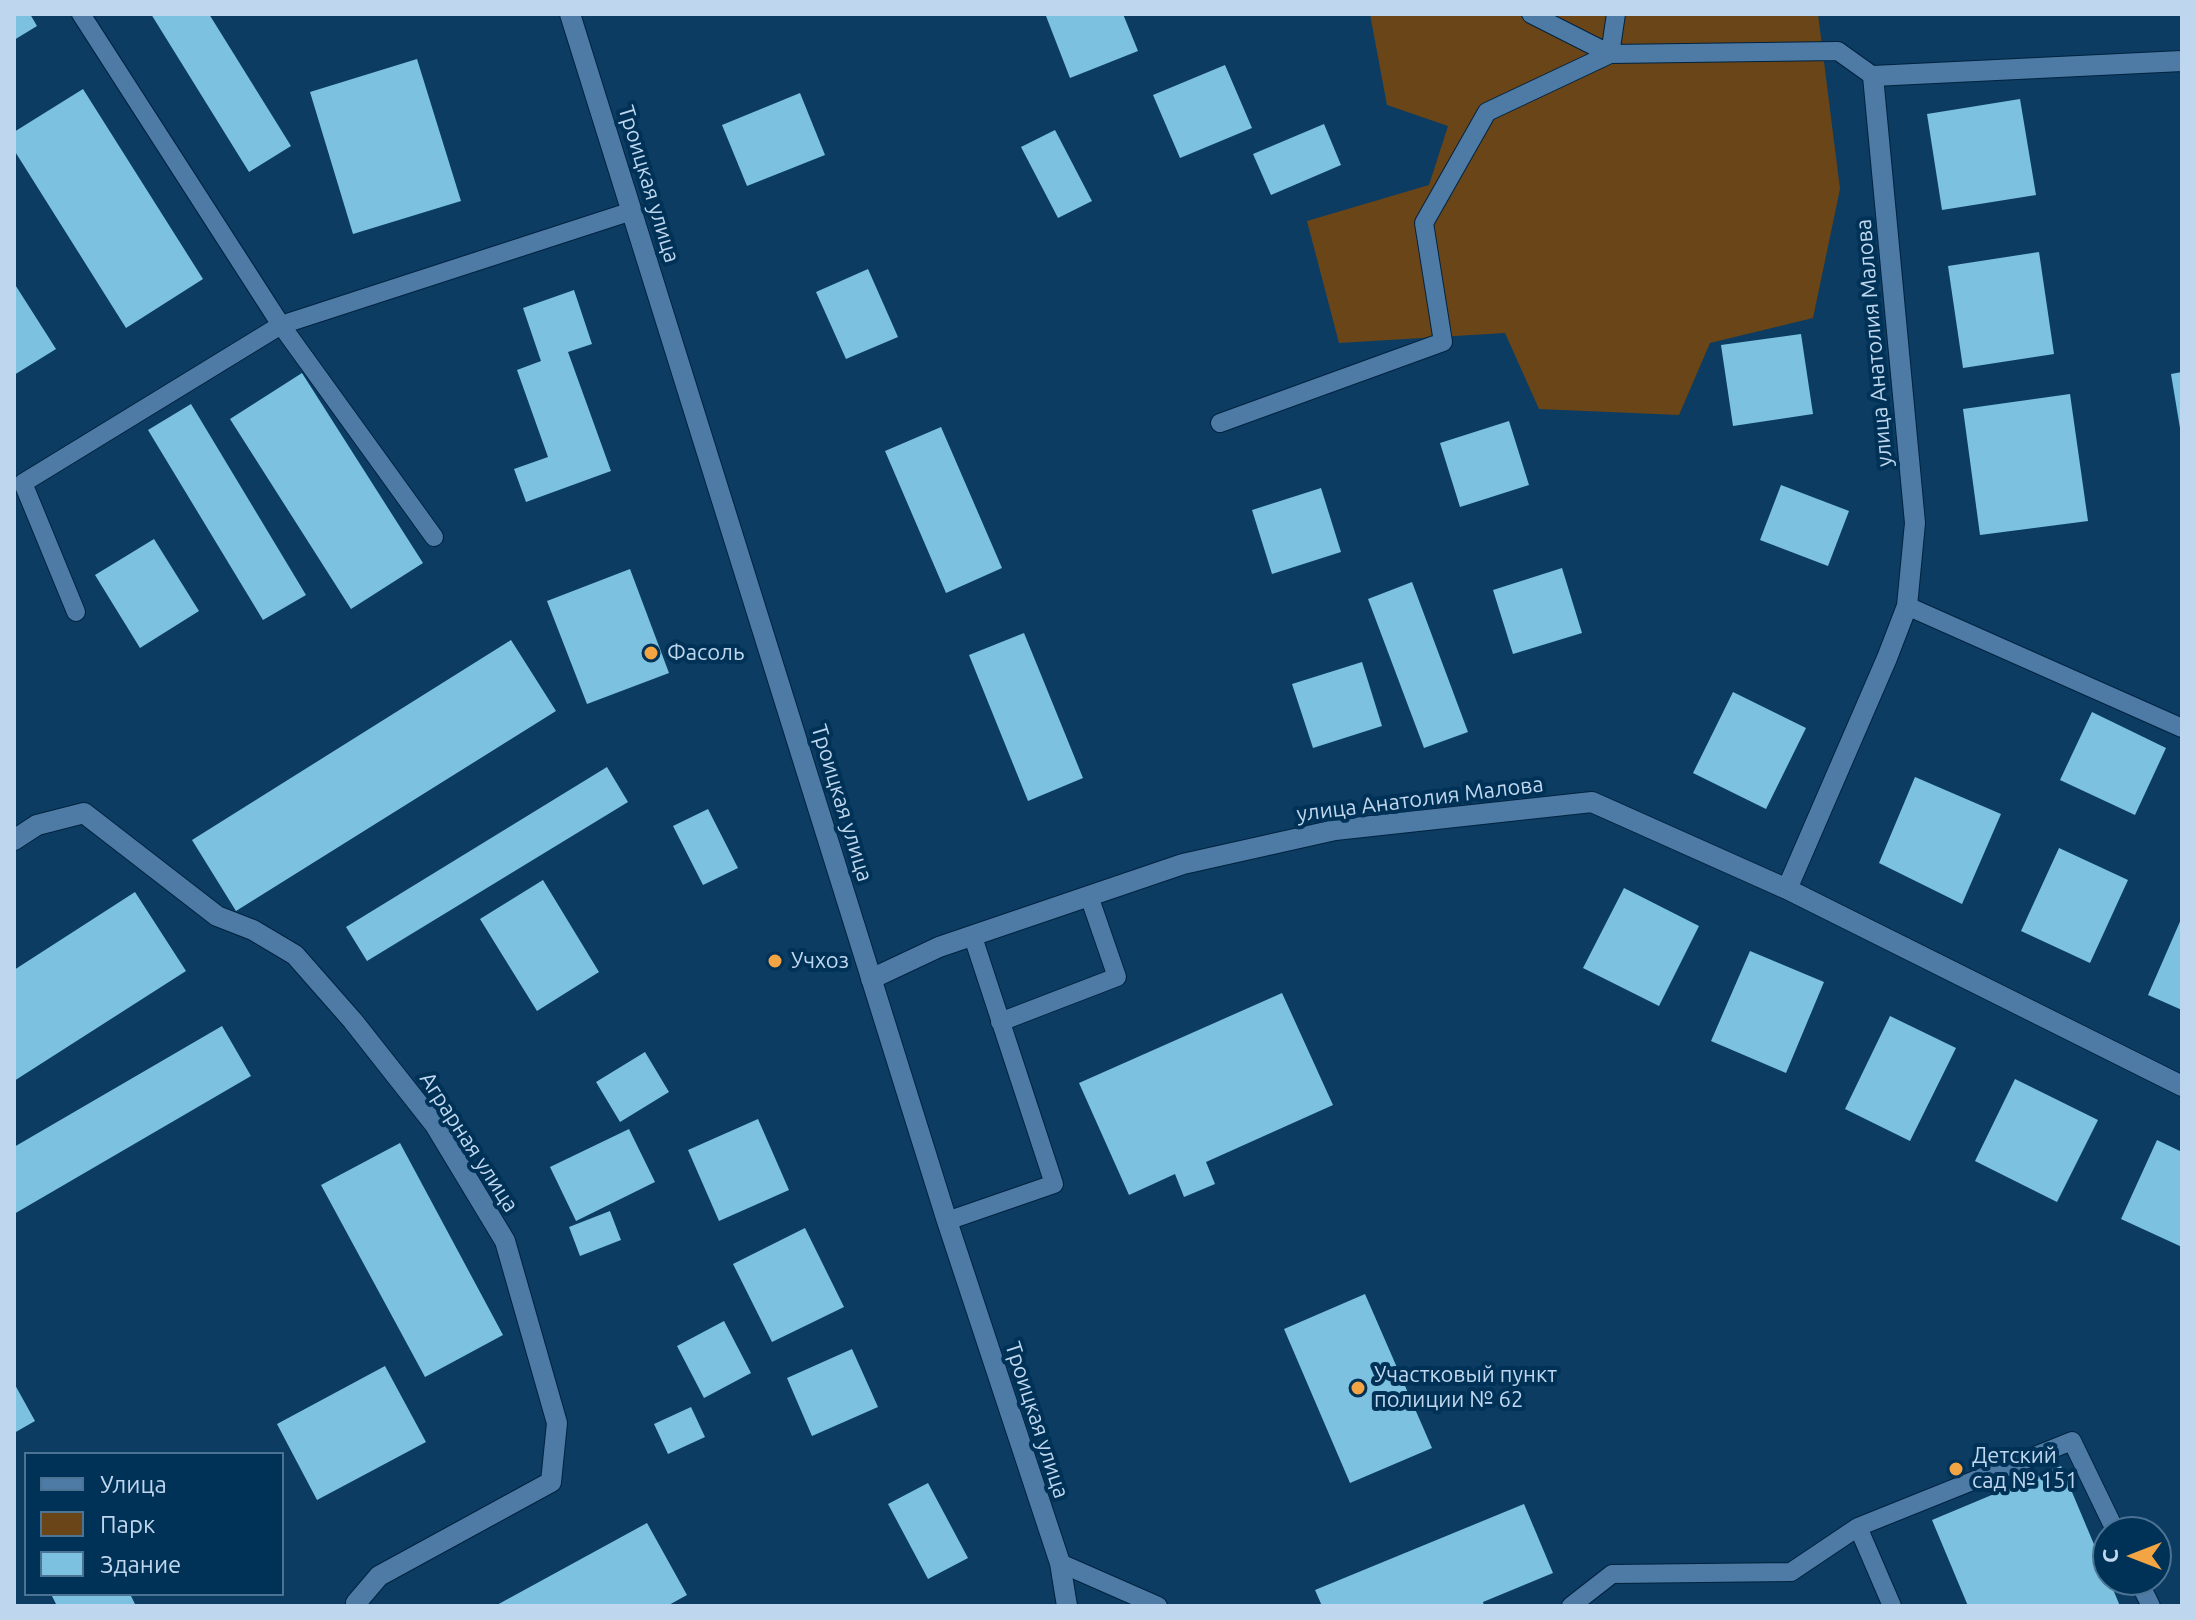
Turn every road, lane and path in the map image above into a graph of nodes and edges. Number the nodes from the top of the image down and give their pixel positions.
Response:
1 (81, 14) edge
2 (570, 14) edge
3 (1531, 14) edge
4 (1616, 14) edge
5 (1610, 54) junction
6 (2182, 61) edge
7 (1873, 76) junction
8 (632, 211) junction
9 (281, 325) junction
10 (1220, 423) dead end
11 (18, 480) edge
12 (434, 537) dead end
13 (1907, 606) junction
14 (76, 612) dead end
15 (2182, 728) edge
16 (14, 840) edge
17 (1787, 889) junction
18 (1089, 896) junction
19 (973, 937) junction
20 (871, 979) junction
21 (1000, 1022) junction
22 (2182, 1086) edge
23 (947, 1221) junction
24 (2108, 1516) edge
25 (1858, 1527) junction
26 (1060, 1563) junction
27 (356, 1606) edge
28 (1067, 1606) edge
29 (1158, 1606) edge
30 (1571, 1606) edge
31 (1892, 1606) edge

1 - 9 lane
2 - 8 street, Троицкая улица
3 - 5 lane
4 - 5 lane
5 - 7 lane
5 - 10 lane
6 - 7 street
7 - 13 street, улица Анатолия Малова
8 - 9 lane
8 - 20 street, Троицкая улица
9 - 11 lane
9 - 12 lane
11 - 14 lane
13 - 15 lane
13 - 17 street, улица Анатолия Малова
16 - 27 street, Аграрная улица
17 - 18 street, улица Анатолия Малова
17 - 22 street, улица Анатолия Малова
18 - 19 street, улица Анатолия Малова
18 - 21 lane
19 - 20 street, улица Анатолия Малова
19 - 21 lane
20 - 23 street, Троицкая улица
21 - 23 lane
23 - 26 street, Троицкая улица
24 - 25 lane
25 - 30 lane
25 - 31 lane
26 - 28 street, Троицкая улица
26 - 29 lane

